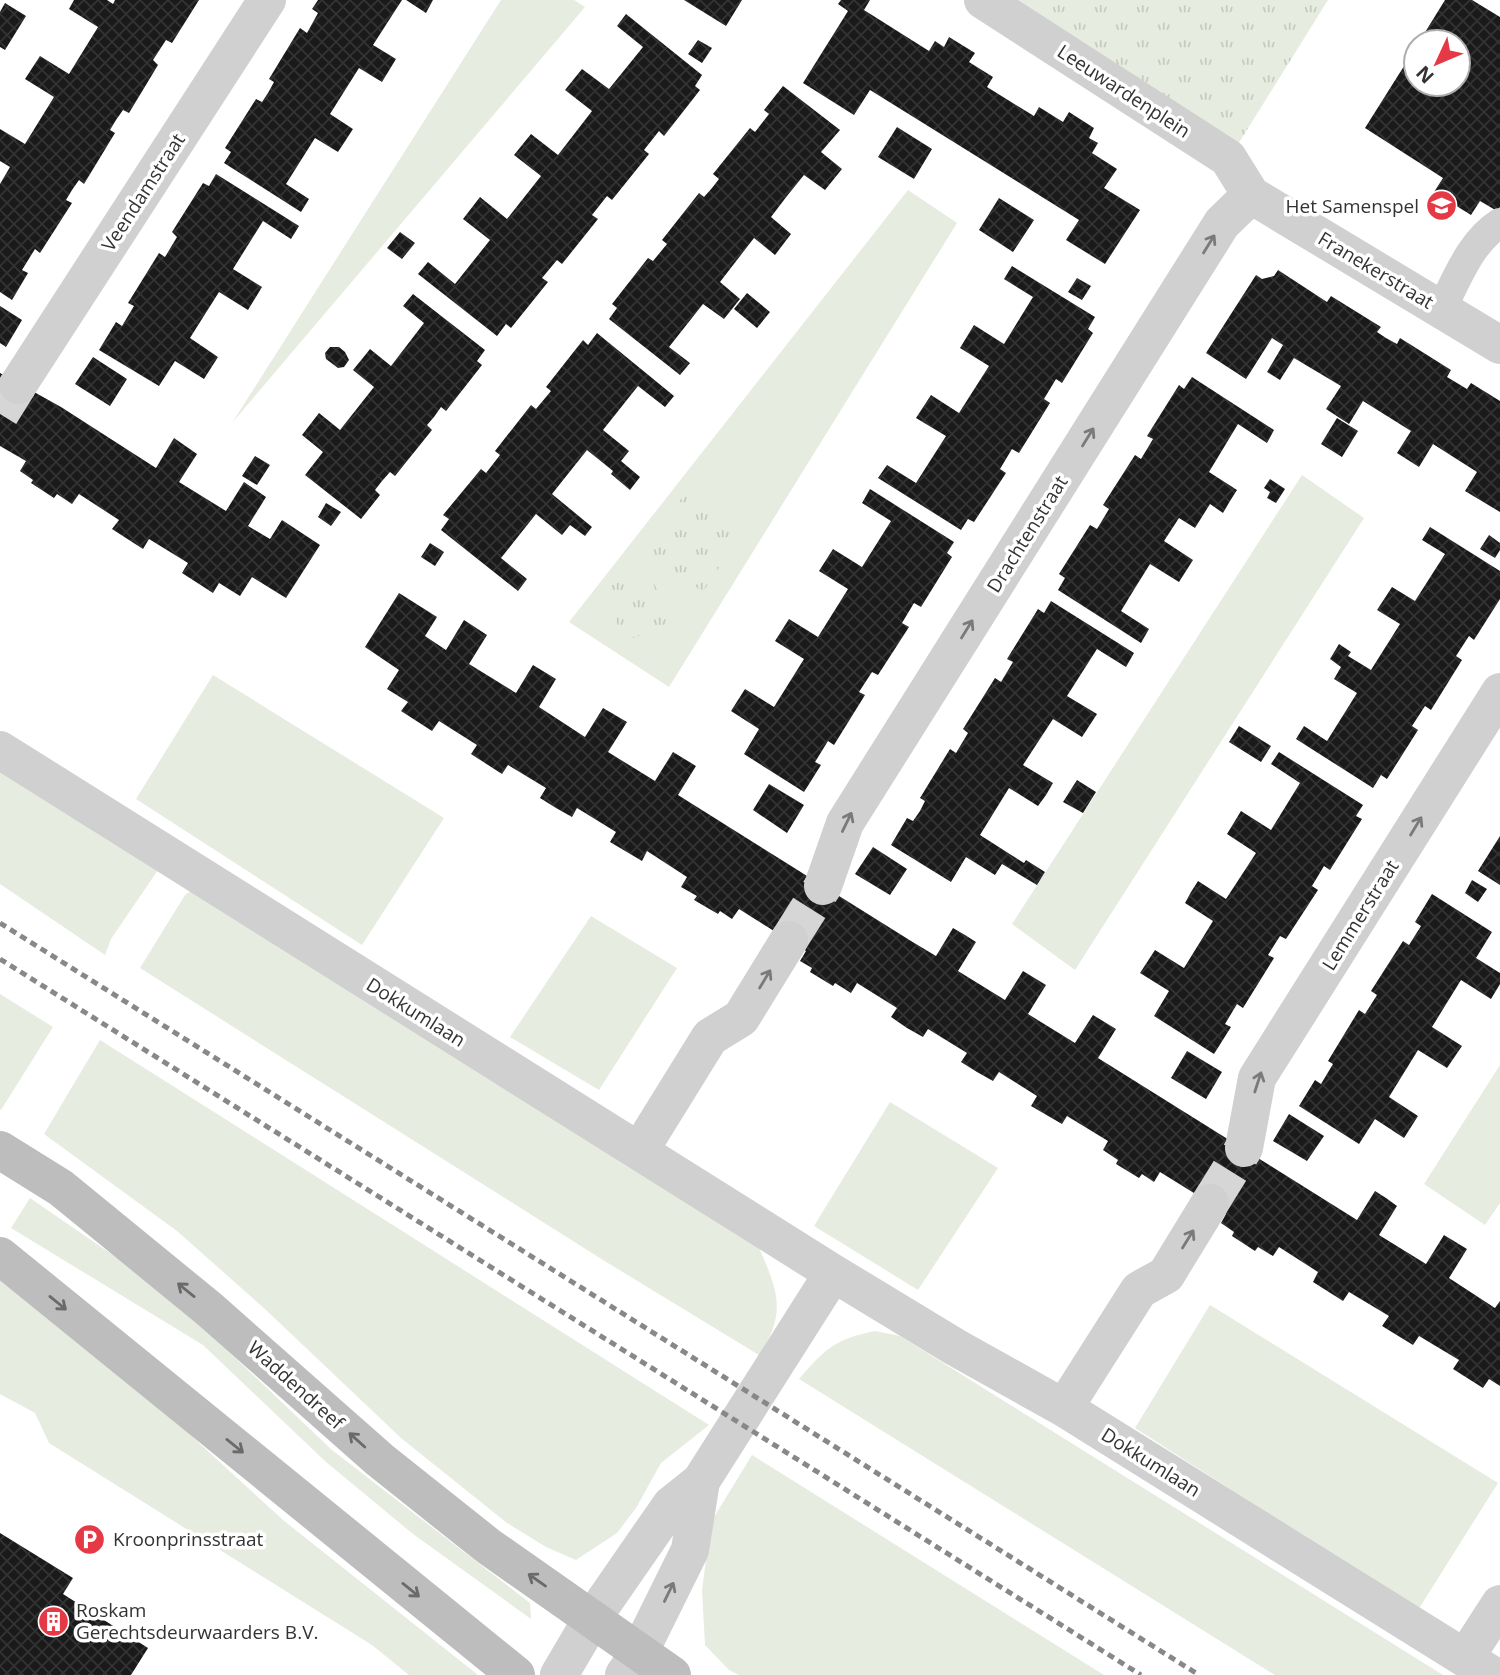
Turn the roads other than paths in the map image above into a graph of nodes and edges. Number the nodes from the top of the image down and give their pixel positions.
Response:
1 (267, 0) edge
2 (982, 0) edge
3 (1251, 195) junction
4 (1500, 223) edge
5 (1441, 310) junction
6 (1500, 345) edge
7 (18, 385) tunnel mouth
8 (1497, 701) edge
9 (0, 750) edge
10 (823, 886) tunnel mouth
11 (789, 940) tunnel mouth
12 (1244, 1148) tunnel mouth
13 (0, 1150) edge
14 (640, 1150) junction
15 (1210, 1203) tunnel mouth
16 (3, 1258) edge
17 (833, 1273) junction
18 (1064, 1408) junction
19 (701, 1481) junction
20 (1500, 1604) edge
21 (593, 1619) junction
22 (631, 1664) edge
23 (1479, 1666) edge
24 (516, 1675) edge
25 (559, 1675) edge
26 (672, 1675) edge

1 - 7 street, Veendamstraat
2 - 3 street, Leeuwardenplein
3 - 5 street, Franekerstraat
10 -> 3 street, Drachtenstraat
4 - 5 lane
5 - 6 street, Franekerstraat
12 -> 8 street, Lemmerstraat
9 - 14 street, Dokkumlaan
14 -> 11 street
21 -> 13 main road, Waddendreef
14 - 17 street, Dokkumlaan
18 -> 15 street
16 -> 24 main road
17 - 18 street, Dokkumlaan
17 - 19 street
18 - 23 street, Dokkumlaan
19 - 21 street
22 -> 19 street
20 - 23 street, Dokkumlaan
21 - 22 main road, Waddendreef
21 - 25 street
22 - 26 main road, Waddendreef

